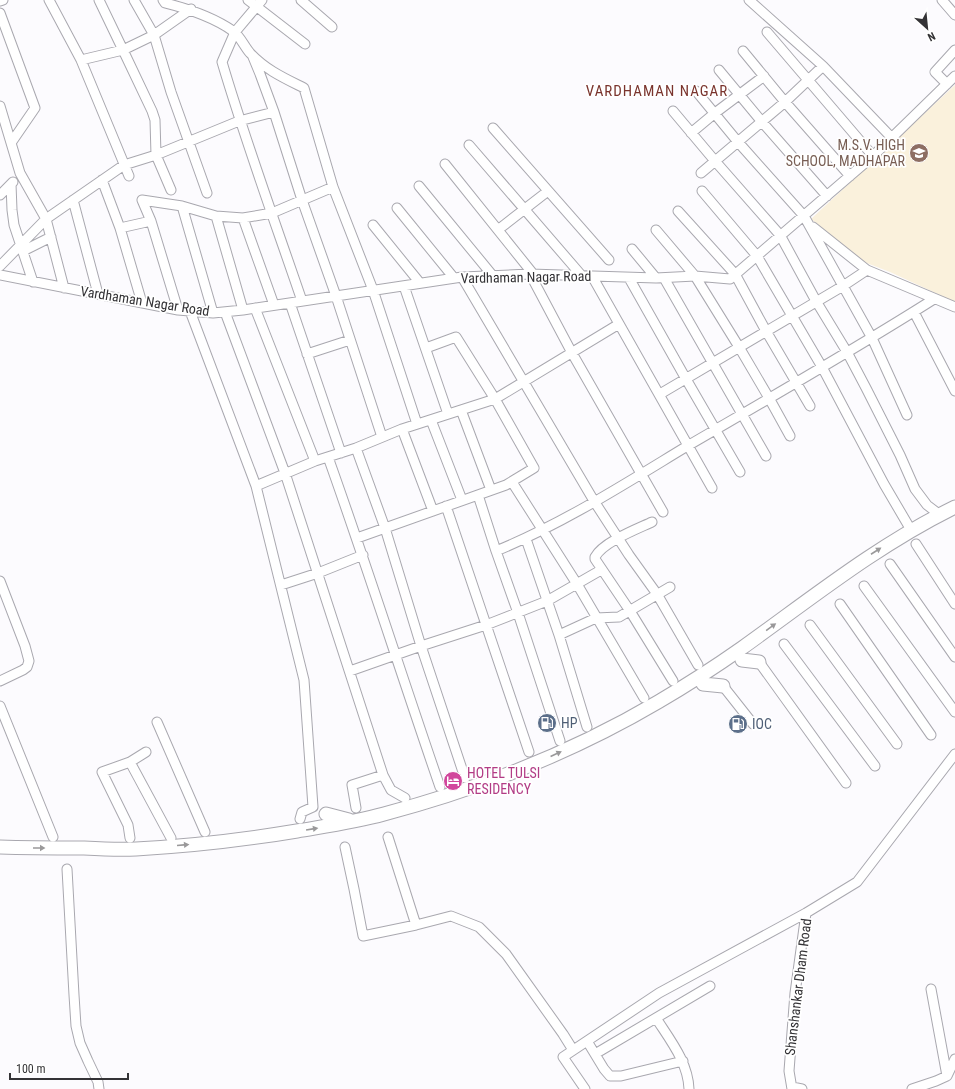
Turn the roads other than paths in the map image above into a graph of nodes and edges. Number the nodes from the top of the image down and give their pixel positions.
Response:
1 (3, 0) edge
2 (49, 0) edge
3 (99, 0) edge
4 (134, 0) edge
5 (163, 0) edge
6 (248, 0) edge
7 (301, 0) edge
8 (749, 0) edge
9 (943, 0) edge
10 (0, 1) edge
11 (259, 3) edge
12 (191, 9) junction
13 (0, 13) edge
14 (955, 15) edge
15 (332, 27) dead end
16 (235, 32) junction
17 (767, 32) dead end
18 (154, 35) junction
19 (305, 44) dead end
20 (124, 50) junction
21 (955, 50) edge
22 (743, 51) dead end
23 (251, 53) junction
24 (81, 60) junction
25 (823, 66) junction
26 (719, 70) dead end
27 (764, 76) junction
28 (955, 76) edge
29 (808, 81) junction
30 (947, 84) junction
31 (696, 91) dead end
32 (739, 94) junction
33 (785, 102) junction
34 (0, 106) edge
35 (673, 111) dead end
36 (274, 112) junction
37 (715, 113) junction
38 (239, 121) junction
39 (762, 122) junction
40 (493, 128) dead end
41 (691, 133) junction
42 (892, 138) junction
43 (189, 141) junction
44 (738, 142) junction
45 (11, 143) junction
46 (469, 145) dead end
47 (156, 155) junction
48 (873, 156) junction
49 (715, 161) junction
50 (445, 164) dead end
51 (124, 165) junction
52 (20, 172) junction
53 (701, 173) dead end
54 (129, 176) dead end
55 (850, 176) junction
56 (102, 180) junction
57 (12, 184) junction
58 (419, 186) dead end
59 (333, 187) junction
60 (171, 190) dead end
61 (548, 191) junction
62 (702, 191) dead end
63 (207, 193) dead end
64 (0, 195) edge
65 (827, 196) junction
66 (73, 200) junction
67 (302, 200) junction
68 (182, 206) junction
69 (397, 208) dead end
70 (525, 210) junction
71 (678, 211) dead end
72 (272, 213) junction
73 (216, 216) junction
74 (243, 218) junction
75 (46, 219) junction
76 (806, 219) junction
77 (151, 221) junction
78 (373, 225) dead end
79 (120, 228) junction
80 (498, 230) junction
81 (656, 230) dead end
82 (780, 235) junction
83 (51, 237) junction
84 (22, 248) junction
85 (632, 249) dead end
86 (757, 256) junction
87 (609, 260) dead end
88 (0, 266) edge
89 (867, 270) junction
90 (532, 274) junction
91 (735, 274) junction
92 (0, 275) edge
93 (493, 276) junction
94 (582, 276) junction
95 (592, 276) junction
96 (695, 276) junction
97 (458, 278) junction
98 (629, 278) junction
99 (660, 278) junction
100 (33, 282) junction
101 (420, 284) junction
102 (404, 286) junction
103 (843, 286) junction
104 (64, 288) junction
105 (373, 290) junction
106 (98, 294) junction
107 (336, 296) junction
108 (934, 299) junction
109 (302, 301) junction
110 (816, 301) junction
111 (142, 303) junction
112 (290, 303) junction
113 (274, 305) junction
114 (955, 307) edge
115 (256, 308) junction
116 (178, 310) junction
117 (243, 310) junction
118 (190, 311) junction
119 (225, 312) junction
120 (914, 312) junction
121 (213, 313) junction
122 (792, 317) junction
123 (618, 324) junction
124 (766, 332) junction
125 (872, 338) junction
126 (350, 340) junction
127 (739, 347) junction
128 (426, 348) junction
129 (847, 352) junction
130 (572, 353) junction
131 (307, 354) junction
132 (713, 363) junction
133 (822, 367) junction
134 (686, 379) junction
135 (524, 382) junction
136 (796, 383) junction
137 (955, 391) edge
138 (660, 394) junction
139 (770, 398) junction
140 (495, 399) junction
141 (810, 406) dead end
142 (460, 410) junction
143 (448, 414) junction
144 (742, 414) junction
145 (907, 415) dead end
146 (432, 420) junction
147 (417, 424) junction
148 (402, 429) junction
149 (716, 430) junction
150 (790, 436) dead end
151 (382, 437) junction
152 (689, 446) junction
153 (356, 448) junction
154 (341, 453) junction
155 (766, 456) dead end
156 (328, 457) junction
157 (315, 461) junction
158 (740, 472) dead end
159 (286, 473) junction
160 (642, 474) junction
161 (512, 482) junction
162 (256, 486) junction
163 (712, 488) dead end
164 (491, 490) junction
165 (478, 495) junction
166 (462, 500) junction
167 (594, 501) junction
168 (446, 506) junction
169 (955, 507) edge
170 (433, 511) junction
171 (663, 512) dead end
172 (940, 515) junction
173 (652, 522) dead end
174 (385, 528) junction
175 (911, 530) junction
176 (542, 531) junction
177 (357, 538) junction
178 (618, 538) junction
179 (526, 539) junction
180 (916, 544) dead end
181 (496, 552) junction
182 (363, 555) junction
183 (890, 564) dead end
184 (602, 570) junction
185 (318, 573) junction
186 (0, 581) edge
187 (577, 584) junction
188 (281, 585) junction
189 (864, 586) dead end
190 (670, 587) dead end
191 (657, 594) junction
192 (547, 601) junction
193 (840, 604) dead end
194 (955, 604) edge
195 (630, 611) junction
196 (518, 613) junction
197 (596, 618) junction
198 (486, 625) junction
199 (810, 625) dead end
200 (559, 635) junction
201 (784, 644) dead end
202 (421, 646) junction
203 (741, 655) junction
204 (395, 656) junction
205 (955, 657) edge
206 (759, 662) joint
207 (698, 665) dead end
208 (350, 671) junction
209 (0, 681) edge
210 (673, 681) dead end
211 (703, 684) dead end
212 (723, 686) joint
213 (644, 698) dead end
214 (1, 711) edge
215 (955, 712) edge
216 (157, 722) dead end
217 (753, 724) dead end
218 (587, 727) dead end
219 (931, 735) dead end
220 (560, 741) dead end
221 (897, 744) dead end
222 (146, 752) dead end
223 (529, 752) dead end
224 (955, 754) edge
225 (130, 762) junction
226 (875, 766) dead end
227 (383, 775) junction
228 (846, 783) dead end
229 (465, 784) junction
230 (440, 787) joint
231 (405, 798) dead end
232 (326, 814) dead end
233 (354, 815) junction
234 (300, 819) dead end
235 (205, 832) dead end
236 (53, 837) dead end
237 (388, 837) dead end
238 (130, 838) joint
239 (171, 838) dead end
240 (345, 846) dead end
241 (0, 847) edge
242 (141, 849) junction
243 (67, 869) dead end
244 (806, 913) junction
245 (416, 925) junction
246 (710, 986) dead end
247 (931, 989) dead end
248 (656, 1018) junction
249 (587, 1041) junction
250 (573, 1050) junction
251 (595, 1054) junction
252 (955, 1059) edge
253 (683, 1061) junction
254 (947, 1076) junction
255 (792, 1088) edge
256 (99, 1089) edge
257 (585, 1089) edge
258 (689, 1089) edge
259 (802, 1089) edge
260 (912, 1089) edge

1 - 10 street
2 - 24 street
3 - 20 street
4 - 18 street
5 - 12 street
6 - 11 street
7 - 15 street
8 - 25 street
9 - 14 street
11 - 16 street
11 - 19 street
12 - 16 street
12 - 18 street
13 - 45 street
16 - 23 street
16 - 38 street
17 - 29 street
18 - 20 street
18 - 43 street
20 - 24 street
20 - 47 street
21 - 30 street
22 - 27 street
23 - 36 street
23 - 59 street
24 - 51 street
25 - 29 street
25 - 42 street
26 - 32 street
27 - 32 street
27 - 33 street
28 - 30 street, Vardhaman Nagar Road
29 - 33 street
29 - 48 street
30 - 42 street, Vardhaman Nagar Road
31 - 37 street
32 - 37 street
32 - 39 street
33 - 39 street
33 - 55 street
34 - 45 street
35 - 41 street
36 - 38 street
36 - 67 street
37 - 41 street
37 - 44 street
38 - 43 street
38 - 72 street
39 - 44 street
39 - 65 street
40 - 61 street
41 - 49 street
42 - 48 street, Vardhaman Nagar Road
43 - 47 street
43 - 63 street
44 - 49 street
44 - 76 street
45 - 52 street
46 - 70 street
47 - 51 street
47 - 60 street
48 - 55 street, Vardhaman Nagar Road
49 - 53 street
49 - 82 street
50 - 80 street
51 - 54 street
51 - 56 street
52 - 57 street
52 - 75 street
55 - 65 street, Vardhaman Nagar Road
56 - 66 street
56 - 79 street
57 - 64 street
57 - 84 street
58 - 93 street
59 - 67 street
59 - 105 street
61 - 70 street
61 - 87 street
62 - 86 street
65 - 76 street, Vardhaman Nagar Road
66 - 75 street
66 - 106 street
67 - 72 street
67 - 107 street
68 - 73 street
68 - 77 street
68 - 121 street
69 - 97 street
70 - 80 street
70 - 94 street
71 - 91 street
72 - 74 street
72 - 109 street
73 - 74 street
73 - 117 street
74 - 113 street
75 - 83 street
75 - 84 street
76 - 82 street, Vardhaman Nagar Road
76 - 89 street
76 - 103 street
77 - 79 street
77 - 116 street
78 - 101 street
79 - 111 street
80 - 90 street
81 - 96 street
82 - 86 street, Vardhaman Nagar Road
82 - 110 street
83 - 84 street
83 - 104 street
84 - 88 street
84 - 100 street
85 - 99 street
86 - 91 street, Vardhaman Nagar Road
86 - 122 street
89 - 103 street
89 - 108 street
90 - 93 street, Vardhaman Nagar Road
90 - 94 street, Vardhaman Nagar Road
90 - 130 street
91 - 96 street, Vardhaman Nagar Road
91 - 124 street
92 - 100 street, Vardhaman Nagar Road
93 - 97 street, Vardhaman Nagar Road
94 - 95 street, Vardhaman Nagar Road
95 - 98 street, Vardhaman Nagar Road
95 - 123 street
96 - 99 street, Vardhaman Nagar Road
96 - 127 street
97 - 101 street, Vardhaman Nagar Road
97 - 135 street
98 - 99 street, Vardhaman Nagar Road
98 - 134 street
99 - 132 street
100 - 104 street, Vardhaman Nagar Road
101 - 102 street, Vardhaman Nagar Road
102 - 105 street, Vardhaman Nagar Road
102 - 128 street
103 - 110 street
103 - 125 street
104 - 106 street, Vardhaman Nagar Road
105 - 107 street, Vardhaman Nagar Road
105 - 147 street
106 - 111 street, Vardhaman Nagar Road
107 - 109 street, Vardhaman Nagar Road
107 - 126 street
108 - 114 street
108 - 120 street
109 - 112 street, Vardhaman Nagar Road
110 - 122 street
110 - 129 street
111 - 116 street, Vardhaman Nagar Road
112 - 113 street, Vardhaman Nagar Road
112 - 131 street
113 - 115 street, Vardhaman Nagar Road
115 - 117 street, Vardhaman Nagar Road
115 - 157 street
116 - 118 street, Vardhaman Nagar Road
117 - 119 street, Vardhaman Nagar Road
118 - 121 street, Vardhaman Nagar Road
118 - 162 street
119 - 121 street, Vardhaman Nagar Road
119 - 159 street
120 - 125 street
120 - 137 street
122 - 124 street
122 - 133 street
123 - 130 street
123 - 138 street
124 - 127 street
124 - 136 street
125 - 129 street
125 - 145 street
126 - 131 street
126 - 151 street
127 - 132 street
127 - 139 street
128 - 140 street
128 - 143 street
129 - 133 street
129 - 172 street
130 - 135 street
130 - 160 street
131 - 154 street
132 - 134 street
132 - 144 street
133 - 136 street
133 - 175 street
134 - 138 street
134 - 149 street
135 - 140 street
135 - 167 street
136 - 139 street
136 - 141 street
138 - 152 street
139 - 144 street
139 - 150 street
140 - 142 street
140 - 161 street
142 - 143 street
142 - 164 street
143 - 146 street
144 - 149 street
144 - 155 street
146 - 147 street
146 - 166 street
147 - 148 street
148 - 151 street
148 - 170 street
149 - 152 street
149 - 158 street
151 - 153 street
152 - 160 street
152 - 163 street
153 - 154 street
153 - 174 street
154 - 156 street
156 - 157 street
156 - 177 street
157 - 159 street
159 - 162 street
159 - 185 street
160 - 167 street
160 - 171 street
161 - 164 street
161 - 176 street
162 - 188 street
164 - 165 street
165 - 166 street
165 - 181 street
166 - 168 street
167 - 176 street
167 - 178 street
168 - 170 street
168 - 198 street
169 - 172 highway
170 - 174 street
172 - 175 highway
173 - 178 street
174 - 177 street
174 - 202 street
203 -> 175 highway
176 - 179 street
176 - 187 street
177 - 182 street
178 - 184 street
178 - 191 street
179 - 181 street
179 - 192 street
180 - 194 street
181 - 196 street
182 - 185 street
182 - 204 street
183 - 205 street
184 - 187 street
184 - 195 street
185 - 188 street
185 - 208 street
186 - 209 street
187 - 192 street
187 - 197 street
188 - 234 street
189 - 215 street
190 - 191 street
191 - 195 street
191 - 207 street
192 - 196 street
192 - 200 street
193 - 219 street
195 - 197 street
195 - 210 street
196 - 198 street
196 - 220 street
197 - 200 street
197 - 213 street
198 - 202 street
198 - 223 street
199 - 221 street
200 - 218 street
201 - 226 street
202 - 204 street
202 - 229 street
203 - 206 highway
229 -> 203 highway
204 - 208 street
204 - 230 street
206 - 228 street
208 - 227 street
211 - 212 highway
212 - 217 street
214 - 236 street
216 - 235 street
222 - 225 street
224 - 244 street, Shanshankar Dham Road
225 - 238 street
225 - 239 street
227 - 231 street
227 - 233 street
229 - 230 highway
229 - 233 highway
232 - 233 highway
242 -> 233 highway
237 - 245 street
238 - 242 highway
240 - 245 street
241 -> 242 highway
243 - 256 street
244 - 249 street
244 - 255 street, Shanshankar Dham Road
245 - 250 street
246 - 248 street
247 - 254 street
248 - 251 street
248 - 253 street
249 - 250 street
249 - 251 street
250 - 257 street
251 - 253 street
252 - 254 street
253 - 258 street
254 - 260 street
255 - 259 street

